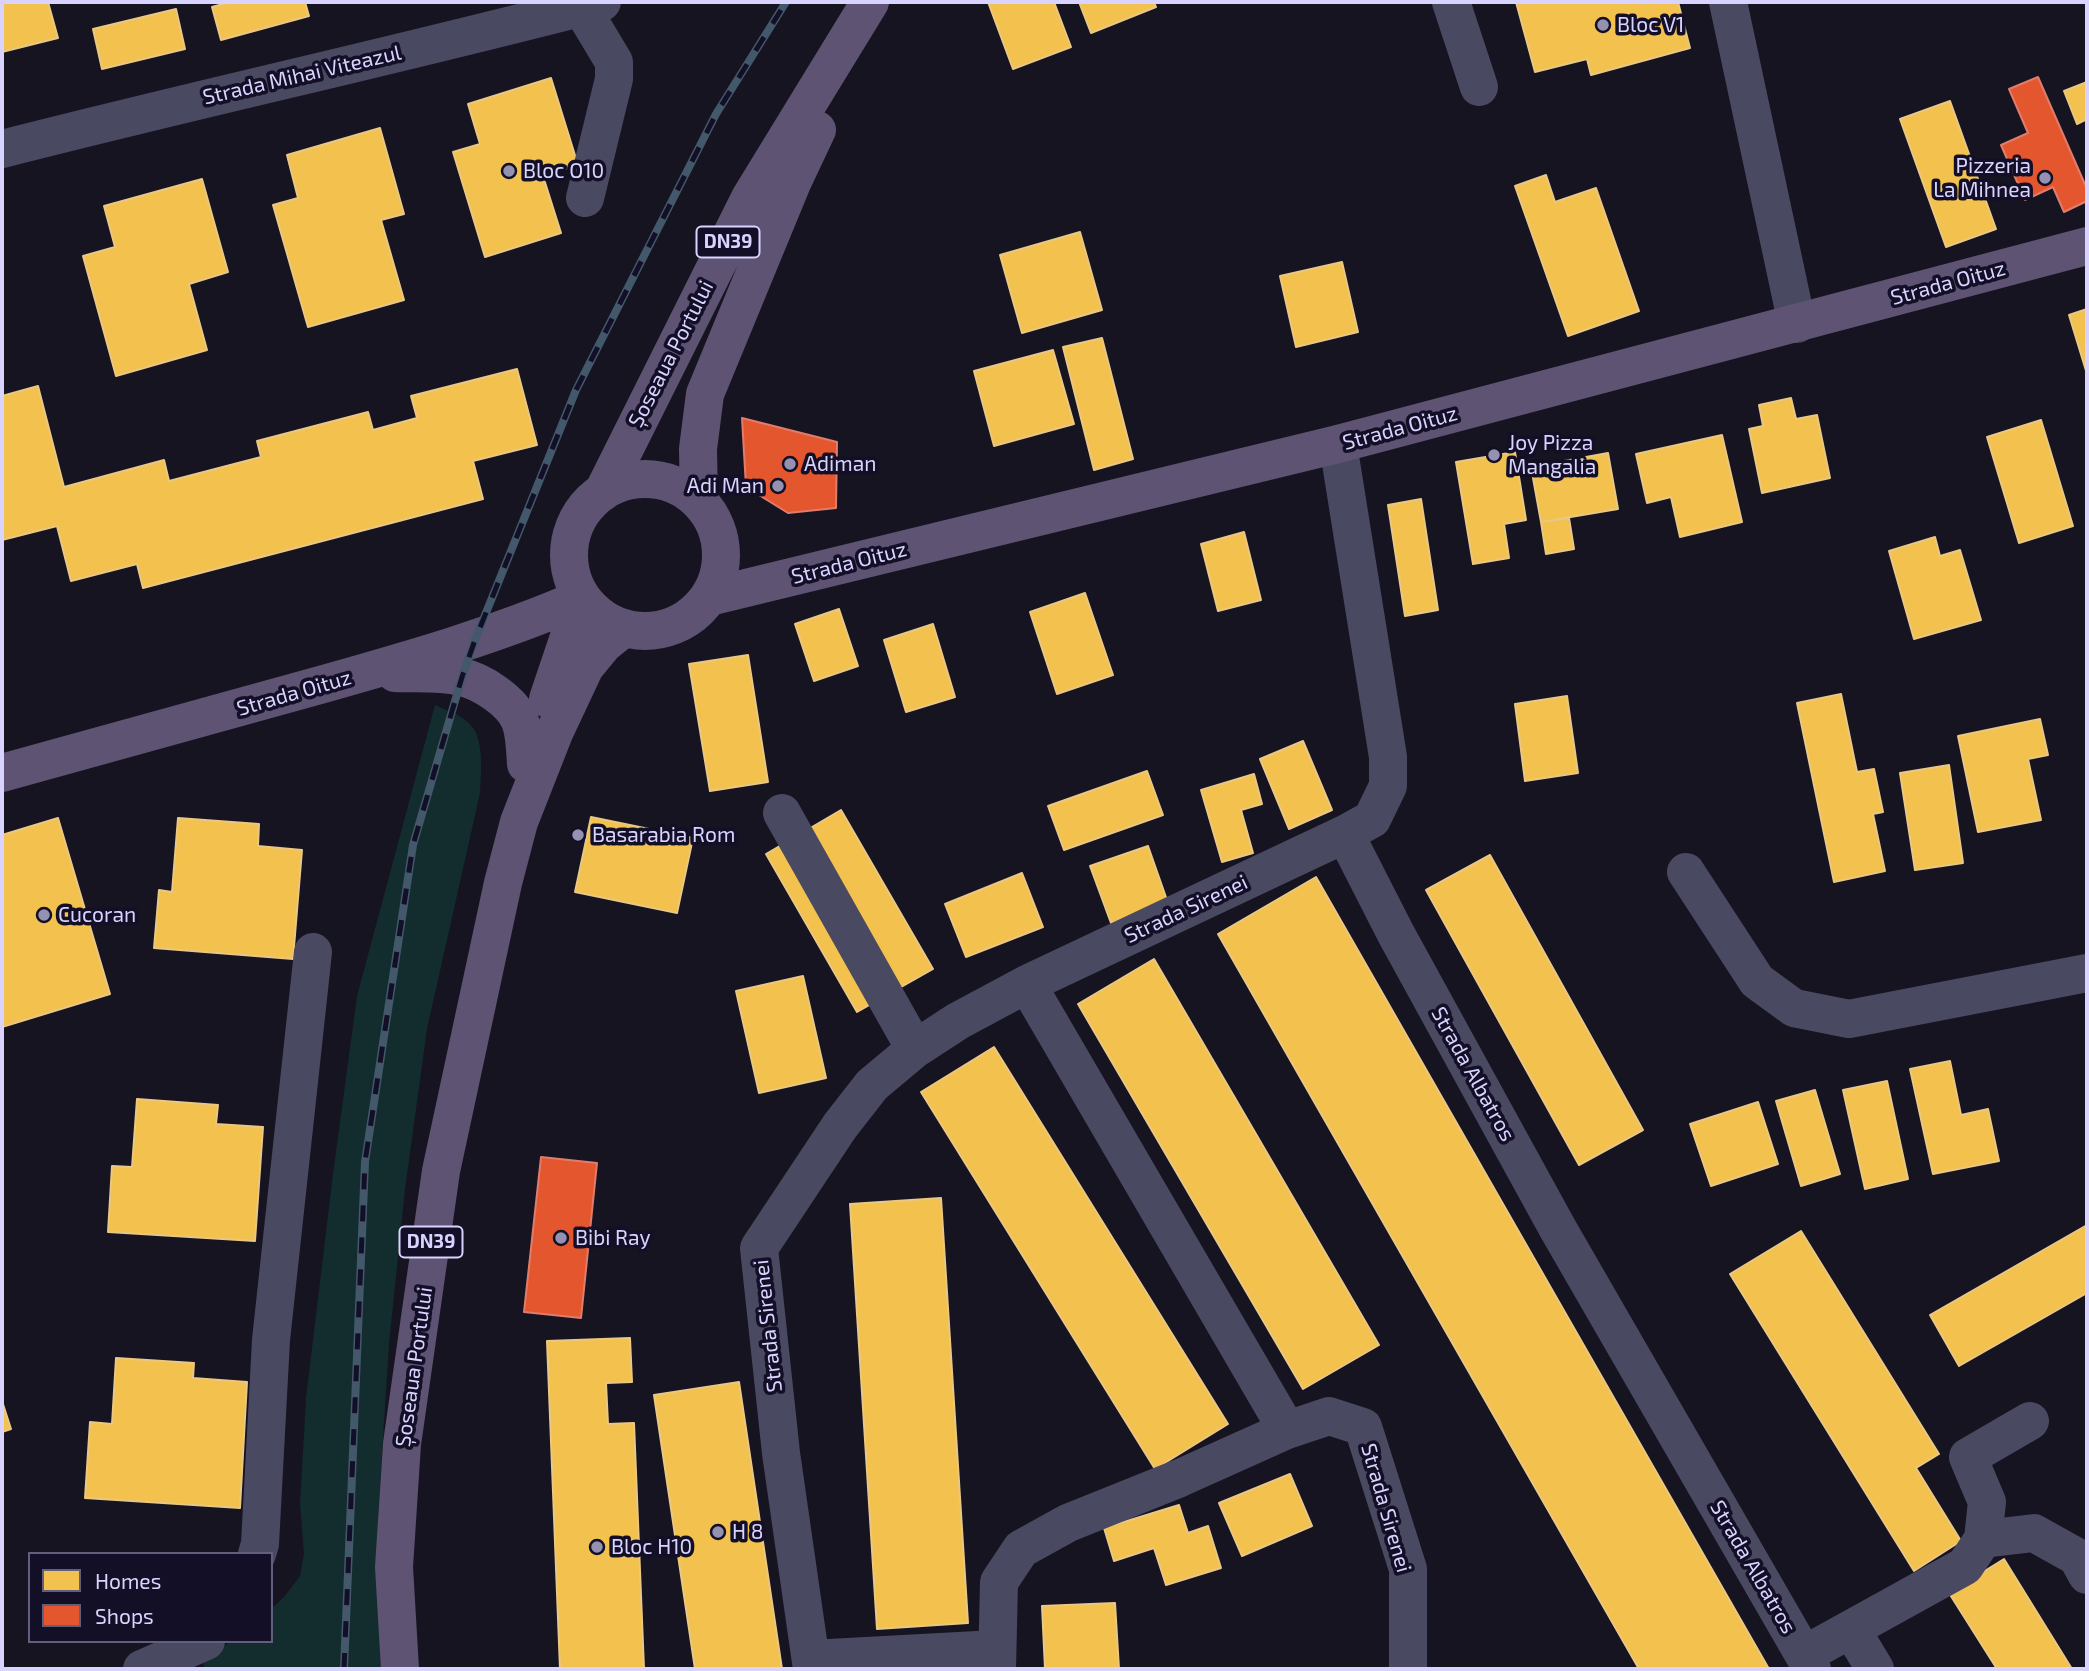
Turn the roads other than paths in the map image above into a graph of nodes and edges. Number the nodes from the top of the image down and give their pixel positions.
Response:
1 (870, 2) edge
2 (879, 2) edge
3 (1451, 2) edge
4 (1728, 2) edge
5 (591, 5) edge
6 (526, 11) edge
7 (1479, 87) dead end
8 (2, 149) edge
9 (585, 198) dead end
10 (2087, 246) edge
11 (1797, 324) junction
12 (1338, 444) junction
13 (603, 492) junction
14 (699, 500) junction
15 (709, 597) junction
16 (582, 598) junction
17 (624, 628) junction
18 (369, 672) junction
19 (526, 764) junction
20 (2, 773) edge
21 (782, 813) dead end
22 (519, 822) junction
23 (1345, 834) junction
24 (1686, 872) dead end
25 (313, 951) dead end
26 (2087, 973) edge
27 (1027, 984) junction
28 (915, 1049) junction
29 (2030, 1421) dead end
30 (1287, 1430) junction
31 (1983, 1539) junction
32 (258, 1552) edge
33 (2087, 1575) edge
34 (1851, 1629) junction
35 (201, 1643) edge
36 (997, 1659) edge
37 (1808, 1662) edge
38 (812, 1664) edge
39 (142, 1669) edge
40 (400, 1669) edge
41 (1408, 1669) edge
42 (1875, 1669) edge

1 - 13 main road, Șoseaua Portului / DN39
2 - 14 main road, Șoseaua Portului / DN39
3 - 7 street
4 - 11 street
5 - 6 street, Strada Mihai Viteazul
5 - 9 street
6 - 8 street, Strada Mihai Viteazul
10 - 11 main road, Strada Oituz
11 - 12 main road, Strada Oituz
12 - 15 main road, Strada Oituz
12 - 23 street
13 - 14 main road, DN39
13 - 16 main road, DN39
14 - 15 main road, DN39
15 - 17 main road, DN39
16 - 17 main road, DN39
16 - 18 main road, Strada Oituz
16 - 19 main road, Șoseaua Portului / DN39
17 - 22 main road, Șoseaua Portului / DN39
18 - 19 main road
18 - 20 main road, Strada Oituz
19 - 22 main road, Șoseaua Portului / DN39
21 - 28 street
22 - 40 main road, Șoseaua Portului / DN39
23 - 27 street, Strada Sirenei
23 - 37 street, Strada Albatros
24 - 26 street
25 - 32 street
27 - 28 street, Strada Sirenei
27 - 30 street
28 - 38 street, Strada Sirenei
29 - 31 street
30 - 36 street, Strada Sirenei
30 - 41 street, Strada Sirenei
31 - 33 street
31 - 34 street
34 - 37 street
34 - 42 street
35 - 39 street
36 - 38 street, Strada Sirenei

